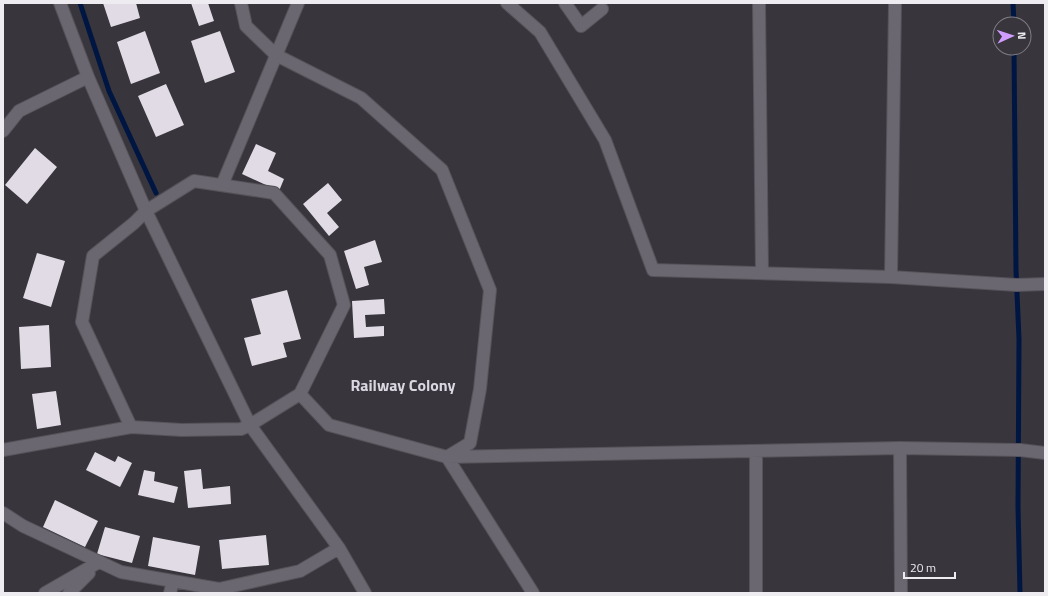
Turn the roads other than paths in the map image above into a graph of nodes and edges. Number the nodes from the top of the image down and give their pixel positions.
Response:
1 (60, 3) edge
2 (241, 3) edge
3 (298, 3) edge
4 (507, 3) edge
5 (565, 3) edge
6 (759, 3) edge
7 (895, 3) edge
8 (602, 8) dead end
9 (276, 56) junction
10 (88, 77) junction
11 (3, 131) edge
12 (222, 185) junction
13 (146, 211) junction
14 (762, 273) junction
15 (891, 277) junction
16 (1045, 284) edge
17 (300, 394) junction
18 (250, 425) junction
19 (131, 427) junction
20 (900, 448) junction
21 (3, 450) edge
22 (756, 451) junction
23 (1045, 453) edge
24 (447, 457) junction
25 (3, 513) edge
26 (339, 548) junction
27 (99, 562) junction
28 (173, 581) junction
29 (250, 587) edge
30 (45, 593) edge
31 (69, 593) edge
32 (170, 593) edge
33 (365, 593) edge
34 (533, 593) edge
35 (756, 593) edge
36 (901, 593) edge

1 - 10 street
2 - 9 street
3 - 9 street
4 - 14 street
5 - 8 street
6 - 14 street
7 - 15 street
9 - 12 street
9 - 24 street
10 - 11 street
10 - 13 street
12 - 13 street
12 - 17 street
13 - 18 street
13 - 19 street
14 - 15 street
15 - 16 street
17 - 18 street
17 - 24 street
18 - 19 street
18 - 26 street
19 - 21 street
20 - 22 street
20 - 23 street
20 - 36 street
22 - 24 street
22 - 35 street
24 - 34 street
25 - 27 street
26 - 29 street
26 - 33 street
27 - 28 street
27 - 30 street
27 - 31 street
28 - 29 street
28 - 32 street

